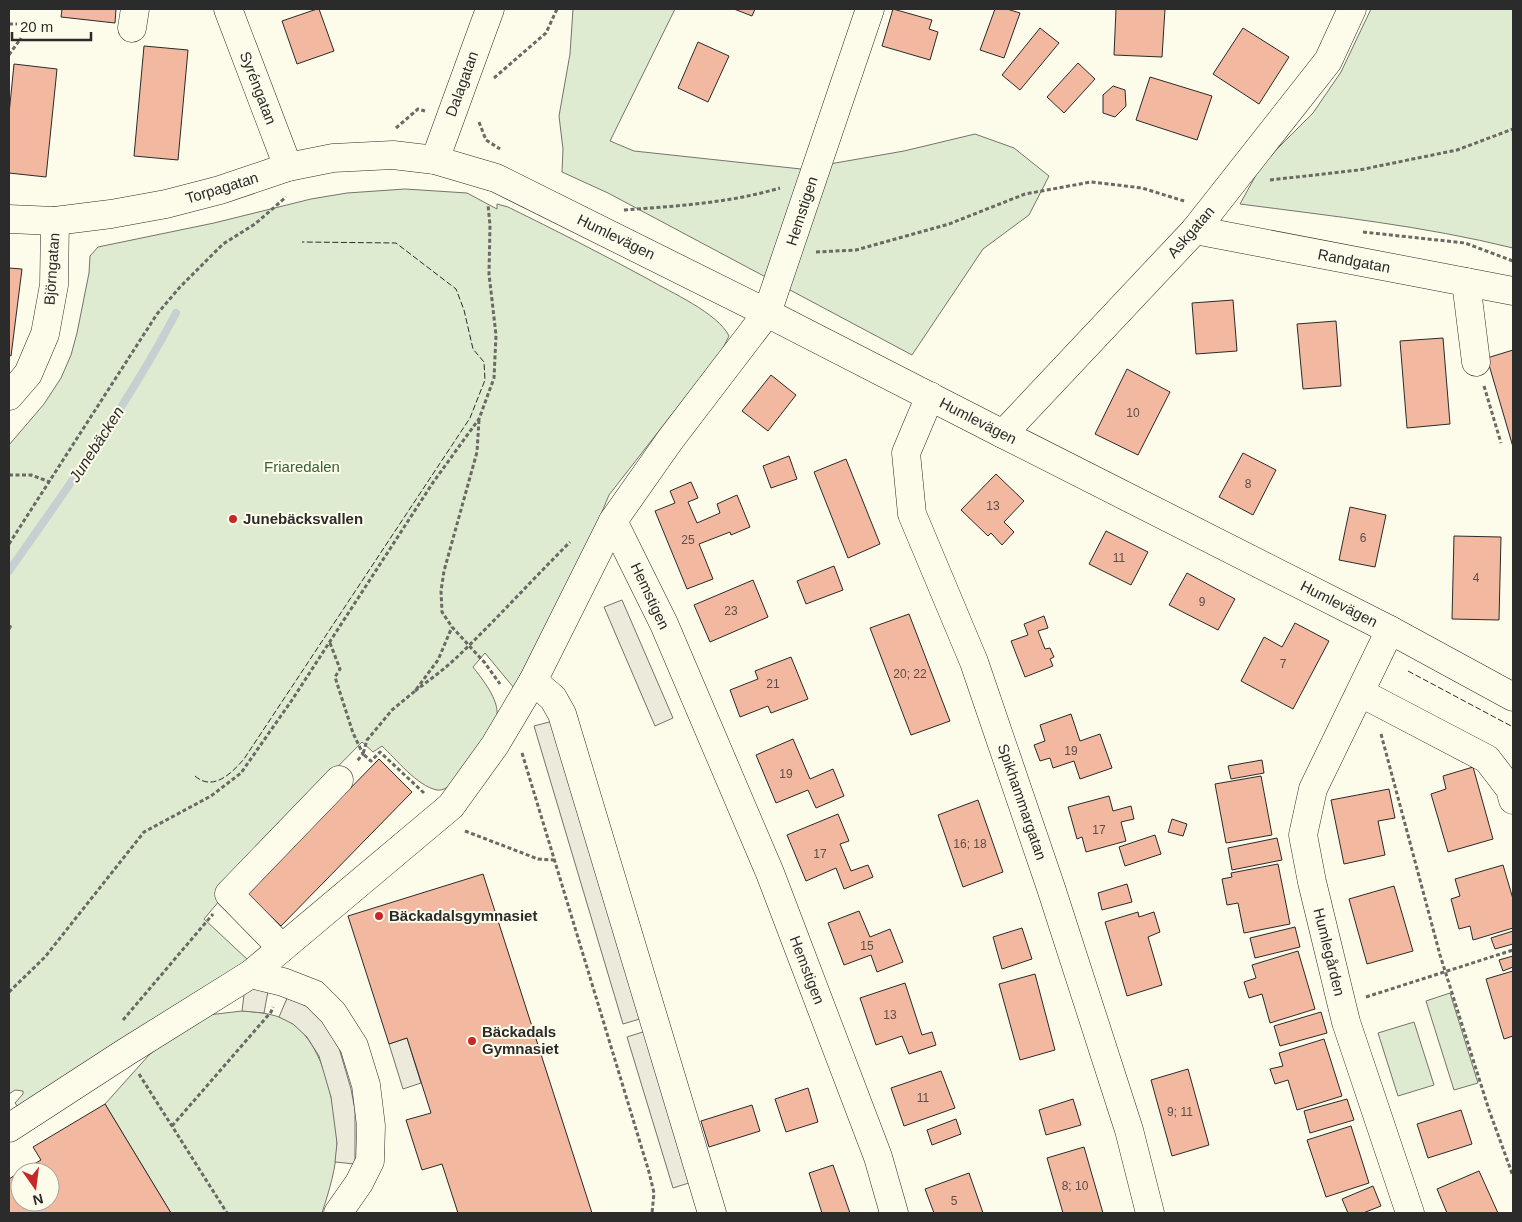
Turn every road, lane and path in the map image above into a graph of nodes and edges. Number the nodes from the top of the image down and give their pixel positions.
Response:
1 (228, 9) edge
2 (490, 9) edge
3 (557, 9) edge
4 (870, 9) edge
5 (1352, 9) edge
6 (9, 24) edge
7 (17, 24) dead end
8 (22, 38) dead end
9 (9, 54) edge
10 (489, 82) dead end
11 (479, 117) dead end
12 (1513, 129) edge
13 (435, 160) junction
14 (298, 165) junction
15 (501, 166) junction
16 (1232, 184) junction
17 (780, 188) dead end
18 (618, 211) dead end
19 (9, 219) edge
20 (1203, 220) junction
21 (56, 221) junction
22 (1359, 232) dead end
23 (788, 254) junction
24 (1513, 260) edge
25 (1466, 282) junction
26 (1513, 291) edge
27 (767, 312) junction
28 (1476, 362) joint
29 (9, 396) edge
30 (930, 396) junction
31 (479, 419) junction
32 (1003, 434) junction
33 (1500, 443) dead end
34 (9, 475) edge
35 (50, 482) junction
36 (613, 521) junction
37 (574, 538) dead end
38 (9, 544) edge
39 (11, 624) dead end
40 (452, 627) junction
41 (9, 629) edge
42 (1390, 630) junction
43 (330, 642) junction
44 (469, 644) junction
45 (533, 681) junction
46 (415, 691) junction
47 (1366, 696) junction
48 (1513, 697) edge
49 (514, 712) junction
50 (353, 733) dead end
51 (340, 780) dead end
52 (1513, 800) edge
53 (440, 815) junction
54 (554, 860) junction
55 (229, 894) junction
56 (282, 948) junction
57 (1513, 950) edge
58 (1446, 972) junction
59 (251, 974) junction
60 (283, 982) junction
61 (9, 992) edge
62 (1342, 1005) junction
63 (120, 1023) dead end
64 (126, 1052) junction
65 (172, 1126) junction
66 (9, 1128) edge
67 (1513, 1176) edge
68 (227, 1213) edge
69 (338, 1213) edge
70 (652, 1213) edge
71 (712, 1213) edge
72 (894, 1213) edge
73 (1150, 1213) edge
74 (1410, 1213) edge

1 - 14 street, Syréngatan
2 - 13 street, Dalagatan
3 - 10 path
4 - 23 street, Hemstigen
5 - 16 street, Askgatan
6 - 7 path
8 - 9 path
11 - 15 path
12 - 16 path
13 - 14 street, Torpagatan
13 - 15 street, Humlevägen
14 - 21 street, Torpagatan
14 - 35 path
15 - 27 street, Humlevägen
15 - 31 path
16 - 20 street, Askgatan
17 - 18 path
19 - 21 street, Torpagatan
20 - 23 path
20 - 25 street, Randgatan
20 - 32 street, Askgatan
21 - 29 street, Björngatan
22 - 24 path
23 - 27 street, Hemstigen
25 - 26 street, Randgatan
25 - 28 street
27 - 30 street, Humlevägen
27 - 36 street, Hemstigen
28 - 33 path
30 - 32 street, Humlevägen
30 - 73 street, Spikhammargatan
31 - 40 path
31 - 43 path
32 - 42 street, Humlevägen
34 - 35 path
35 - 38 path
36 - 45 street
36 - 72 street, Hemstigen
37 - 44 path
39 - 41 path
40 - 44 path
40 - 46 path
42 - 47 street, Humlegården
42 - 48 street, Humlevägen
43 - 50 path
43 - 61 path
44 - 46 path
44 - 49 path
45 - 49 street
45 - 71 street
46 - 53 path
47 - 52 street
47 - 58 path
47 - 62 street, Humlegården
49 - 53 street
49 - 54 path
51 - 55 street
53 - 54 path
53 - 56 street
54 - 70 path
55 - 56 street
55 - 63 path
56 - 59 street
57 - 58 path
58 - 62 path
58 - 67 path
59 - 60 street
59 - 64 street
60 - 65 path
60 - 69 street
62 - 74 street, Humlegården
64 - 65 path
64 - 66 street
65 - 68 path

